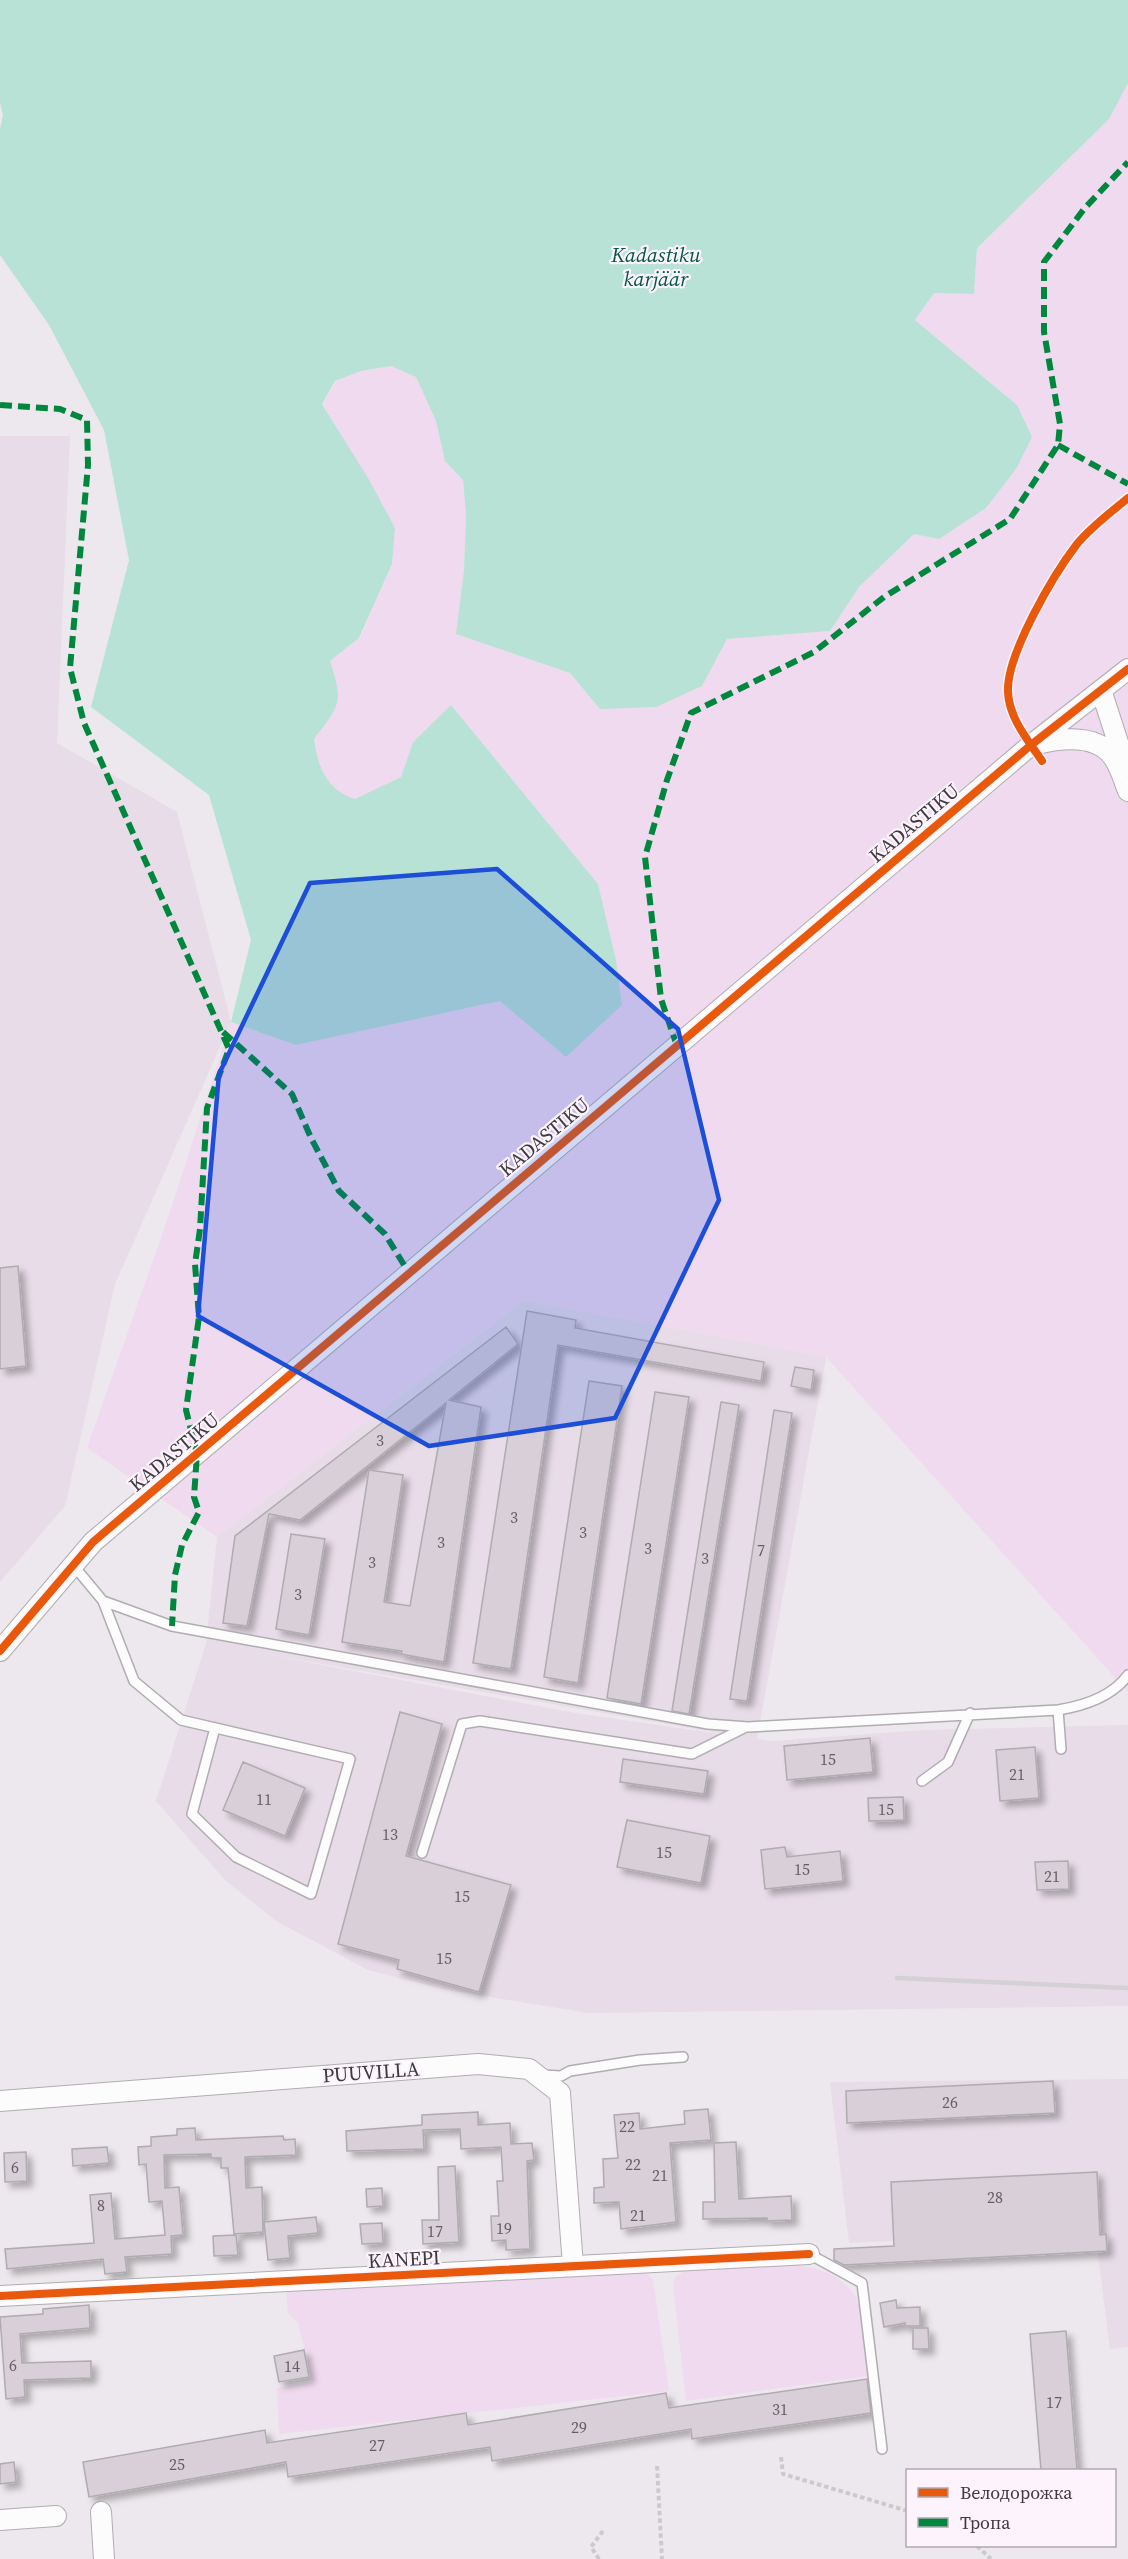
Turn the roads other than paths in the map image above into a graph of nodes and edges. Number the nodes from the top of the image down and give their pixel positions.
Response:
1 (1128, 669) edge
2 (1101, 690) junction
3 (1031, 745) junction
4 (1128, 774) edge
5 (1128, 791) edge
6 (74, 1566) junction
7 (103, 1601) junction
8 (0, 1651) edge
9 (1128, 1675) edge
10 (1058, 1710) junction
11 (970, 1713) junction
12 (748, 1726) junction
13 (215, 1728) junction
14 (1061, 1749) dead end
15 (922, 1781) dead end
16 (422, 1852) dead end
17 (683, 2057) dead end
18 (534, 2073) junction
19 (0, 2101) edge
20 (809, 2254) joint
21 (573, 2266) junction
22 (0, 2296) edge
23 (882, 2449) dead end
24 (101, 2512) dead end
25 (56, 2516) dead end
26 (0, 2520) edge
27 (104, 2559) edge

1 - 2 street, KADASTIKU
2 - 3 street, KADASTIKU
2 - 4 street
3 - 5 street
3 - 6 street, KADASTIKU
6 - 7 lane
6 - 8 street, KADASTIKU
7 - 12 lane
7 - 13 lane
9 - 10 lane
10 - 11 lane
10 - 14 lane
11 - 12 lane
11 - 15 lane
12 - 16 lane
13 - 13 lane
17 - 18 lane
18 - 19 street, PUUVILLA
18 - 21 street, PUUVILLA
20 - 21 street, KANEPI
20 - 23 lane
21 - 22 street, KANEPI
24 - 27 street
25 - 26 street

